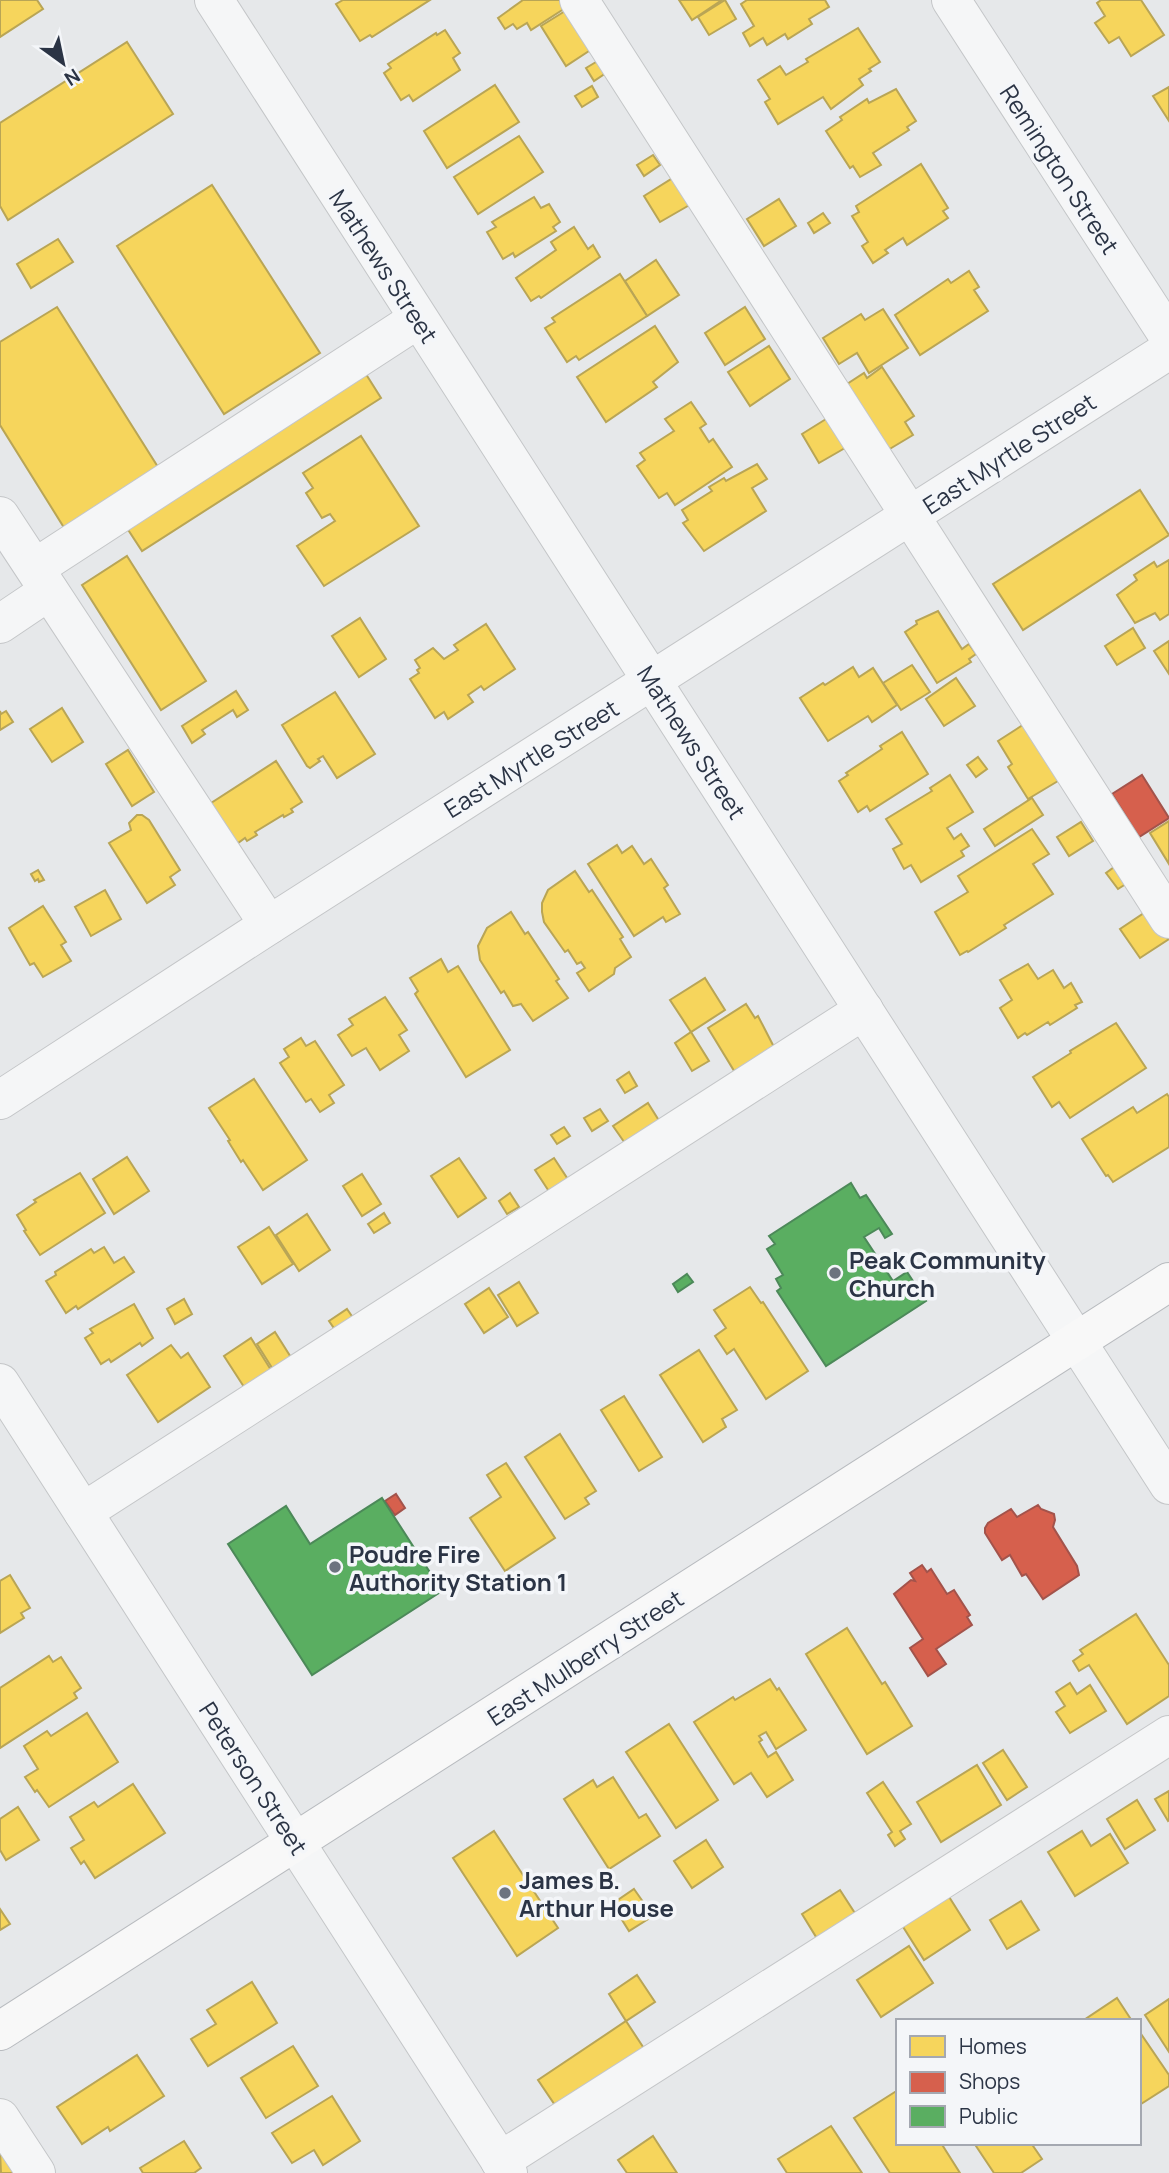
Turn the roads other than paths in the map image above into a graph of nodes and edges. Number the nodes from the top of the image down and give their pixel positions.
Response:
1 (214, 0) edge
2 (579, 0) edge
3 (951, 0) edge
4 (418, 319) junction
5 (1169, 337) edge
6 (1169, 350) edge
7 (911, 515) junction
8 (1, 519) edge
9 (42, 579) junction
10 (0, 624) edge
11 (653, 681) junction
12 (1169, 919) edge
13 (269, 925) junction
14 (864, 1010) junction
15 (0, 1100) edge
16 (1169, 1282) edge
17 (1077, 1341) junction
18 (0, 1383) edge
19 (1169, 1485) edge
20 (83, 1512) junction
21 (1169, 1735) edge
22 (295, 1842) junction
23 (0, 2031) edge
24 (0, 2118) edge
25 (504, 2167) edge
26 (36, 2173) edge

1 - 4 street, Mathews Street
2 - 7 street
3 - 5 street, Remington Street
4 - 9 street
4 - 11 street, Mathews Street
6 - 7 street, East Myrtle Street
7 - 11 street, East Myrtle Street
7 - 12 street
8 - 9 street
9 - 10 street
9 - 13 street
11 - 13 street, East Myrtle Street
11 - 14 street, Mathews Street
13 - 15 street, East Myrtle Street
14 - 17 street, Mathews Street
14 - 20 street
16 - 17 highway, East Mulberry Street
17 - 19 street, Mathews Street
17 - 22 highway, East Mulberry Street
18 - 20 street, Peterson Street
20 - 22 street, Peterson Street
21 - 25 street
22 - 23 highway, East Mulberry Street
22 - 25 street, Peterson Street
24 - 26 street

